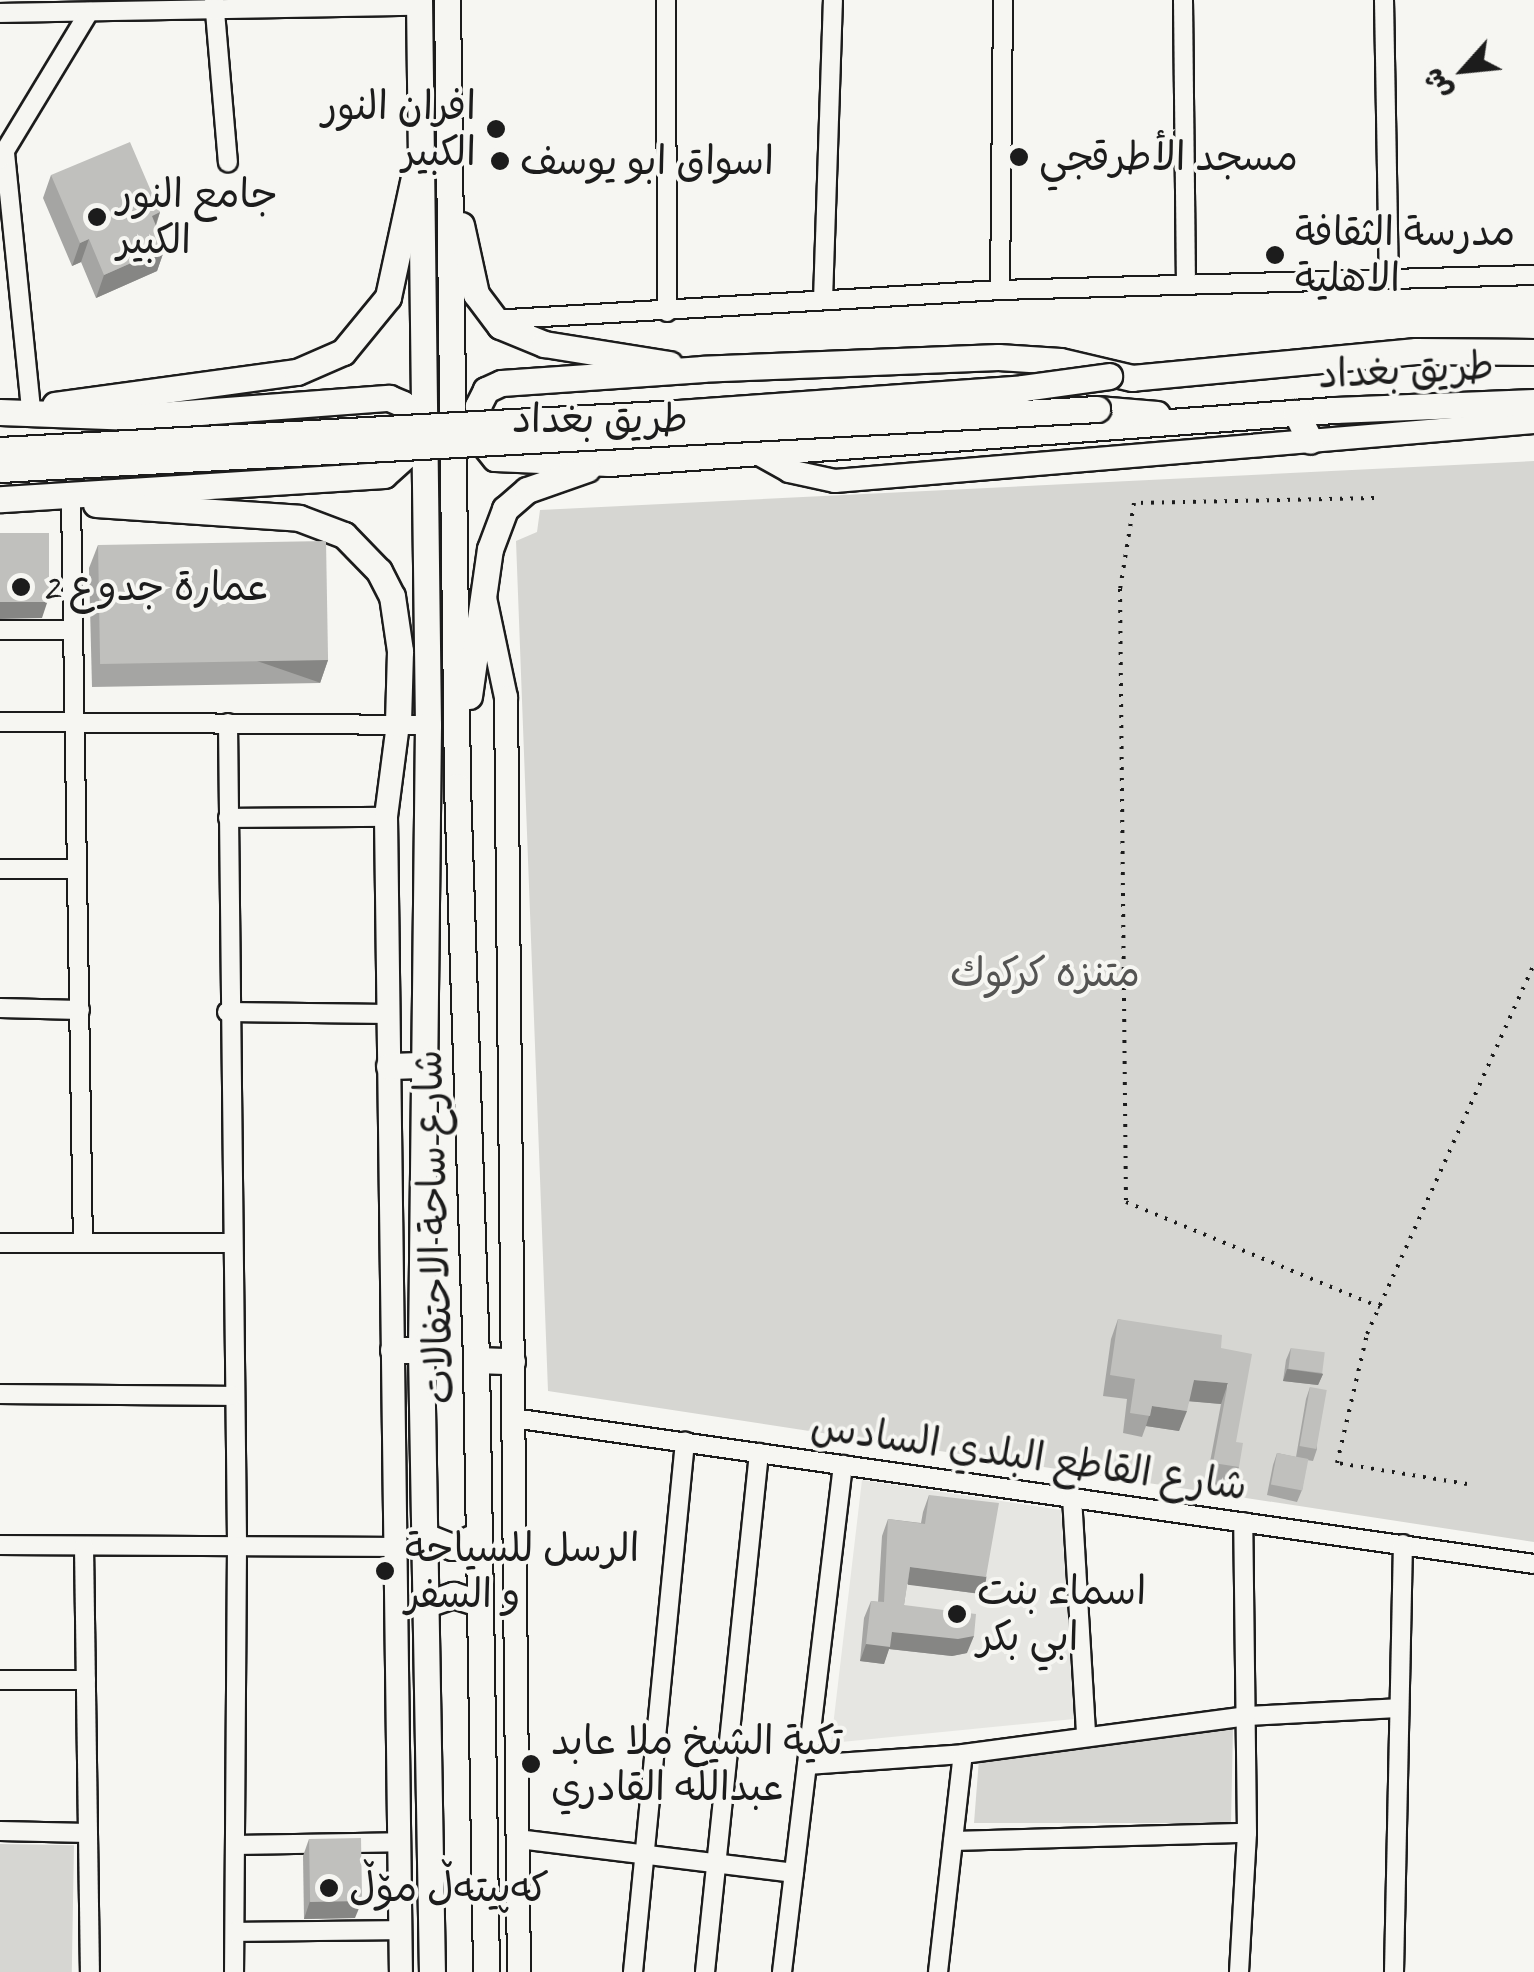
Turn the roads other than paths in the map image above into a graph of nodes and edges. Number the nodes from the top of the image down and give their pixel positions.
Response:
1 (447, 0) edge
2 (666, 0) edge
3 (833, 0) edge
4 (1003, 0) edge
5 (1183, 0) edge
6 (1384, 0) edge
7 (419, 3) edge
8 (214, 6) edge
9 (89, 12) junction
10 (0, 13) edge
11 (2, 156) edge
12 (228, 162) dead end
13 (420, 164) junction
14 (449, 164) junction
15 (1534, 275) edge
16 (1389, 278) junction
17 (1186, 282) junction
18 (1000, 290) junction
19 (822, 300) junction
20 (667, 312) junction
21 (492, 320) junction
22 (1534, 352) edge
23 (703, 369) junction
24 (1108, 376) junction
25 (1534, 402) edge
26 (0, 412) edge
27 (32, 412) junction
28 (1296, 413) junction
29 (1186, 422) junction
30 (1534, 422) edge
31 (1310, 441) junction
32 (0, 450) edge
33 (757, 453) junction
34 (609, 463) junction
35 (0, 468) edge
36 (0, 499) edge
37 (72, 499) junction
38 (483, 591) junction
39 (0, 630) edge
40 (74, 630) junction
41 (0, 722) edge
42 (75, 722) junction
43 (228, 722) junction
44 (398, 724) junction
45 (428, 725) junction
46 (457, 786) junction
47 (386, 817) junction
48 (228, 818) junction
49 (78, 869) junction
50 (0, 870) edge
51 (0, 1008) edge
52 (80, 1010) junction
53 (227, 1012) junction
54 (389, 1014) junction
55 (422, 1064) junction
56 (390, 1066) junction
57 (0, 1243) edge
58 (83, 1243) junction
59 (230, 1243) junction
60 (393, 1350) junction
61 (422, 1350) junction
62 (476, 1360) junction
63 (512, 1361) junction
64 (0, 1394) edge
65 (233, 1396) junction
66 (513, 1418) junction
67 (685, 1442) junction
68 (759, 1453) junction
69 (843, 1465) junction
70 (1072, 1497) junction
71 (1243, 1522) junction
72 (478, 1535) junction
73 (425, 1536) junction
74 (1403, 1544) junction
75 (0, 1545) edge
76 (84, 1546) junction
77 (237, 1547) junction
78 (396, 1547) junction
79 (1534, 1564) edge
80 (480, 1602) junction
81 (427, 1604) junction
82 (0, 1680) edge
83 (86, 1680) junction
84 (1398, 1708) junction
85 (1248, 1716) junction
86 (1086, 1735) junction
87 (963, 1754) junction
88 (807, 1765) junction
89 (0, 1831) edge
90 (88, 1833) junction
91 (1247, 1833) junction
92 (518, 1840) junction
93 (953, 1840) junction
94 (400, 1842) junction
95 (235, 1845) junction
96 (644, 1857) junction
97 (720, 1865) junction
98 (794, 1873) junction
99 (400, 1930) junction
100 (236, 1932) junction
101 (90, 1972) edge
102 (234, 1972) edge
103 (401, 1972) edge
104 (432, 1972) edge
105 (486, 1972) edge
106 (519, 1972) edge
107 (633, 1972) edge
108 (705, 1972) edge
109 (782, 1972) edge
110 (938, 1972) edge
111 (1240, 1972) edge
112 (1394, 1972) edge

1 - 14 main road
2 - 20 street
3 - 19 street
4 - 18 street
5 - 17 street
6 - 16 street
7 - 8 street
7 - 13 main road, شارع ساحة الاحتفالات
8 - 9 street
8 - 12 street
9 - 10 street
9 - 11 street
11 - 27 street
13 - 27 main road
13 - 45 main road, شارع ساحة الاحتفالات
14 - 21 main road
14 - 46 main road, شارع ساحة الاحتفالات
15 - 16 street
16 - 17 street
17 - 18 street
18 - 19 street
19 - 20 street
20 - 21 street
21 - 23 main road
22 - 24 main road, طريق بغداد
23 - 24 main road, طريق بغداد
23 - 34 main road, طريق بغداد
24 - 32 main road, bridge
25 - 28 main road, طريق بغداد
26 - 27 main road
27 - 37 main road
28 - 29 main road, طريق بغداد
28 - 31 main road
29 - 33 main road, طريق بغداد
29 - 35 main road, bridge
30 - 31 main road
31 - 33 main road
33 - 34 main road, طريق بغداد
34 - 38 main road
36 - 37 main road
37 - 40 street
37 - 44 main road
38 - 46 main road
38 - 63 main road
39 - 40 street
40 - 42 street
41 - 42 street
42 - 43 street
42 - 49 street
43 - 44 street
43 - 48 street
44 - 45 street
44 - 47 main road
45 - 55 main road, شارع ساحة الاحتفالات
46 - 62 main road, شارع ساحة الاحتفالات
47 - 48 street
47 - 54 main road
48 - 53 street
49 - 50 street
49 - 52 street
51 - 52 street
52 - 58 street
53 - 54 street
53 - 59 street
54 - 56 main road
55 - 56 main road
55 - 61 main road, شارع ساحة الاحتفالات
56 - 60 main road
57 - 58 street
58 - 59 street
59 - 65 street
60 - 61 main road
60 - 78 main road
61 - 73 main road, شارع ساحة الاحتفالات
62 - 63 main road
62 - 72 main road, شارع ساحة الاحتفالات
63 - 66 main road
64 - 65 street
65 - 77 street
66 - 67 street, شارع القاطع البلدي السادس
66 - 92 main road
67 - 68 street, شارع القاطع البلدي السادس
67 - 96 street
68 - 69 street, شارع القاطع البلدي السادس
68 - 97 street
69 - 70 street, شارع القاطع البلدي السادس
69 - 88 street
70 - 71 street, شارع القاطع البلدي السادس
70 - 86 street
71 - 74 street, شارع القاطع البلدي السادس
71 - 85 street
72 - 73 main road
72 - 80 main road, شارع ساحة الاحتفالات
73 - 81 main road, شارع ساحة الاحتفالات
74 - 79 street, شارع القاطع البلدي السادس
74 - 84 street
75 - 76 street
76 - 77 street
76 - 83 street
77 - 78 street
77 - 95 street
78 - 94 main road
80 - 81 main road
80 - 105 main road, شارع ساحة الاحتفالات
81 - 104 main road, شارع ساحة الاحتفالات
82 - 83 street
83 - 90 street
84 - 85 street
84 - 112 street
85 - 86 street
85 - 91 street
86 - 87 street
87 - 88 street
87 - 93 street
88 - 98 street
89 - 90 street
90 - 101 street
91 - 93 street
91 - 111 street
92 - 96 street
92 - 106 main road
93 - 110 street
94 - 95 street
94 - 99 main road
95 - 100 street
96 - 97 street
96 - 107 street
97 - 98 street
97 - 108 street
98 - 109 street
99 - 100 street
99 - 103 main road
100 - 102 street

